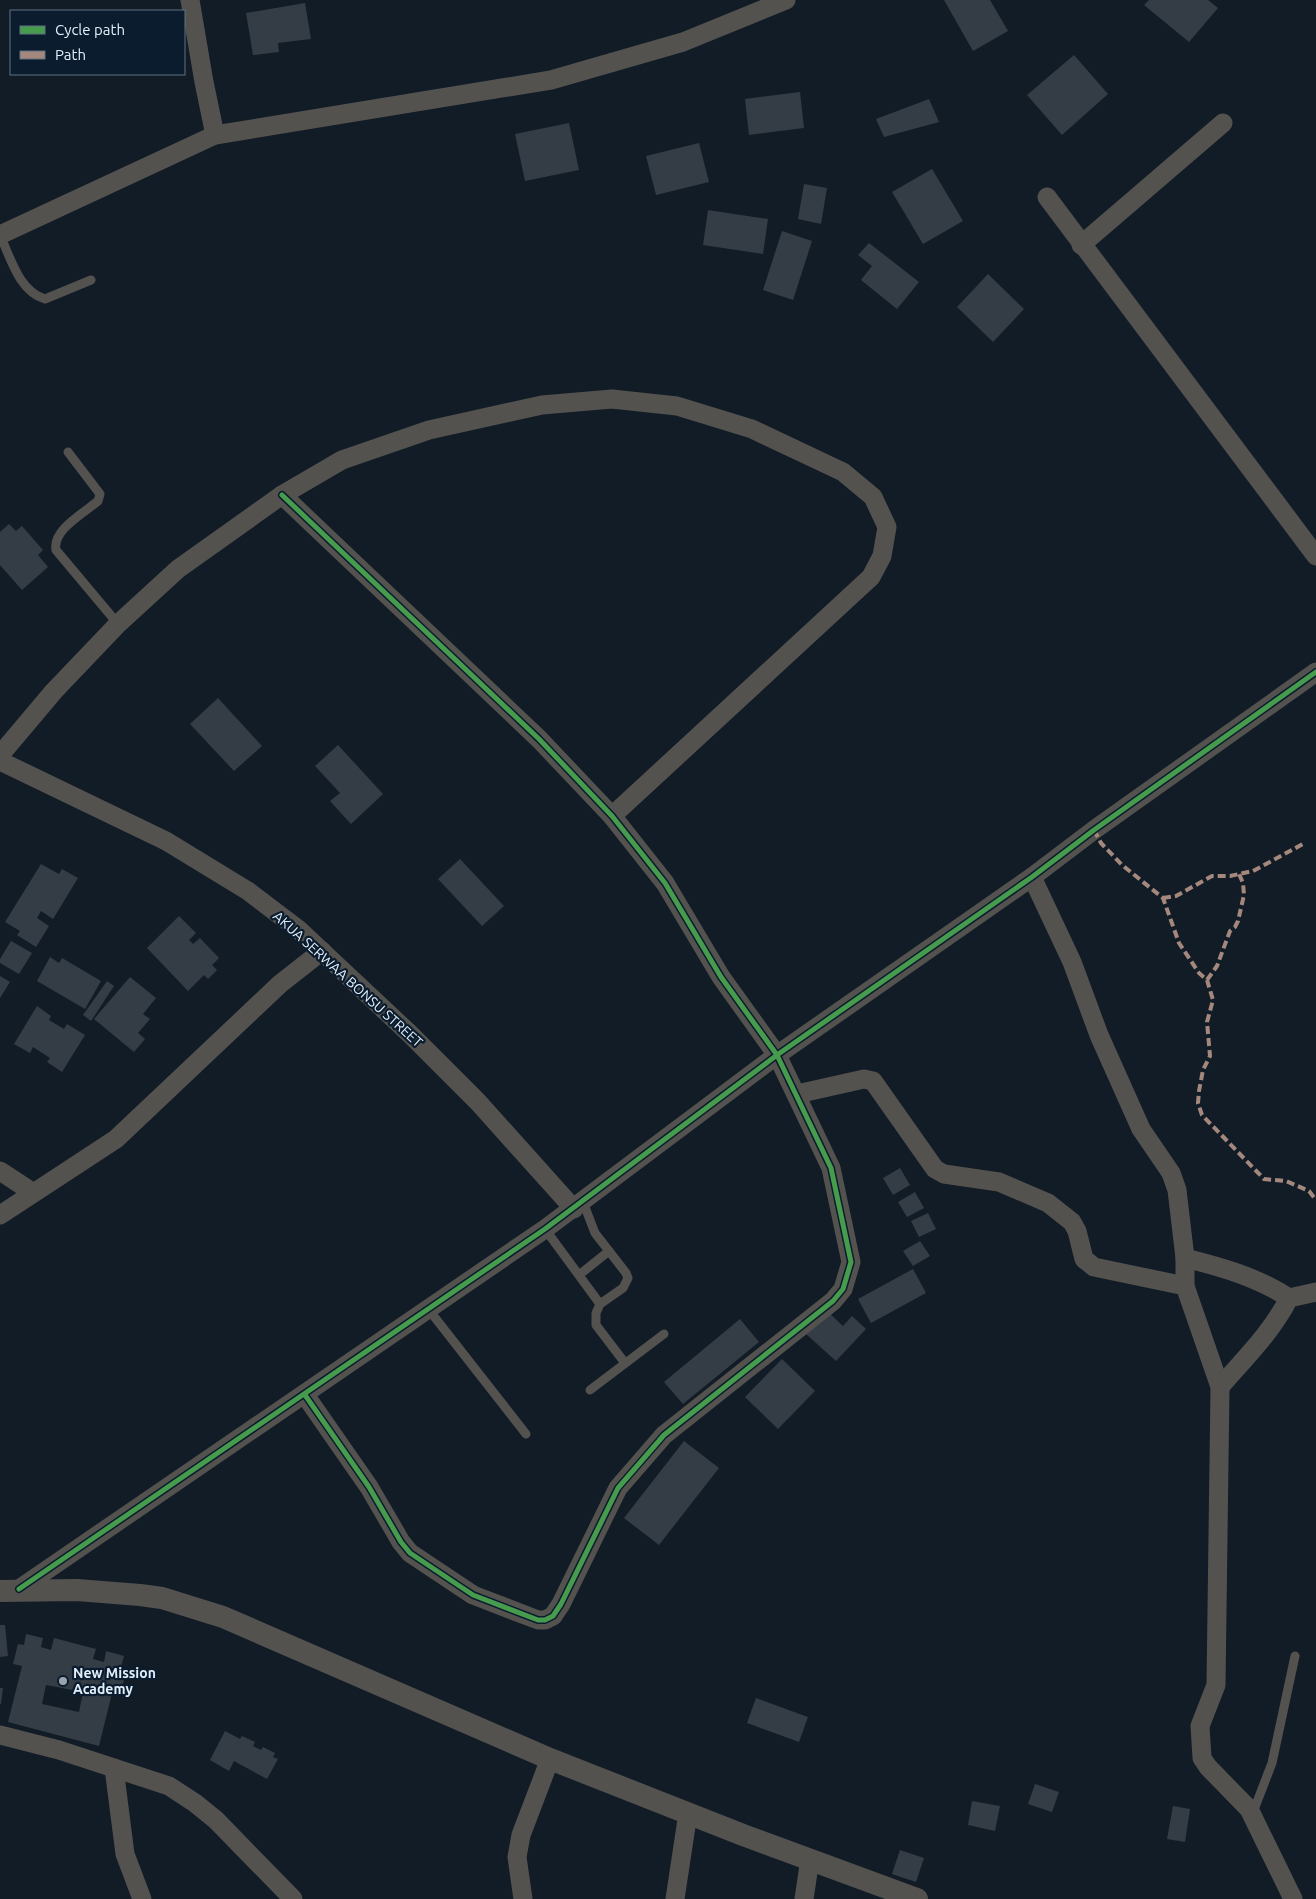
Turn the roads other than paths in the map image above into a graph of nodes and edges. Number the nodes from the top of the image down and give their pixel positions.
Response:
1 (190, 0) edge
2 (786, 0) edge
3 (1223, 123) dead end
4 (215, 135) junction
5 (1047, 197) dead end
6 (0, 235) edge
7 (1082, 244) junction
8 (91, 280) dead end
9 (68, 452) dead end
10 (282, 495) junction
11 (1316, 556) edge
12 (118, 624) junction
13 (1316, 672) edge
14 (0, 755) edge
15 (0, 761) edge
16 (612, 816) junction
17 (1032, 877) junction
18 (322, 951) junction
19 (777, 1055) junction
20 (797, 1094) junction
21 (0, 1171) edge
22 (32, 1192) junction
23 (579, 1206) junction
24 (0, 1215) edge
25 (545, 1229) junction
26 (609, 1251) junction
27 (1185, 1258) junction
28 (579, 1275) junction
29 (1185, 1286) junction
30 (1316, 1292) edge
31 (1289, 1298) junction
32 (600, 1304) junction
33 (429, 1310) junction
34 (664, 1334) dead end
35 (625, 1363) junction
36 (1220, 1387) junction
37 (590, 1390) dead end
38 (305, 1395) junction
39 (526, 1434) dead end
40 (10, 1590) edge
41 (1295, 1656) dead end
42 (0, 1735) edge
43 (550, 1759) junction
44 (114, 1768) junction
45 (688, 1813) junction
46 (1252, 1815) junction
47 (810, 1859) junction
48 (142, 1899) edge
49 (293, 1899) edge
50 (523, 1899) edge
51 (675, 1899) edge
52 (804, 1899) edge
53 (917, 1899) edge
54 (1293, 1899) edge

1 - 4 street
2 - 4 street
3 - 7 street
4 - 6 street
5 - 7 street
6 - 8 lane
7 - 11 street
9 - 12 lane
10 - 12 street
10 - 16 street
10 - 16 street
12 - 14 street
13 - 17 street
15 - 18 street, AKUA SERWAA BONSU STREET
16 - 19 street
17 - 19 street
17 - 27 street
18 - 22 street
18 - 23 street, AKUA SERWAA BONSU STREET
19 - 20 street
19 - 23 street
20 - 29 street
20 - 38 street
21 - 22 street
22 - 24 street
23 - 25 street
23 - 26 lane
25 - 28 lane
25 - 33 street
26 - 28 lane
26 - 32 lane
27 - 29 street
27 - 31 street
28 - 32 lane
29 - 36 street
30 - 31 street
31 - 36 street
32 - 35 lane
33 - 38 street
33 - 39 lane
34 - 35 lane
35 - 37 lane
36 - 46 street
38 - 40 street
40 - 43 street
41 - 46 lane
42 - 44 street
43 - 45 street
43 - 50 street
44 - 48 street
44 - 49 street
45 - 47 street
45 - 51 street
46 - 54 street
47 - 52 street
47 - 53 street

